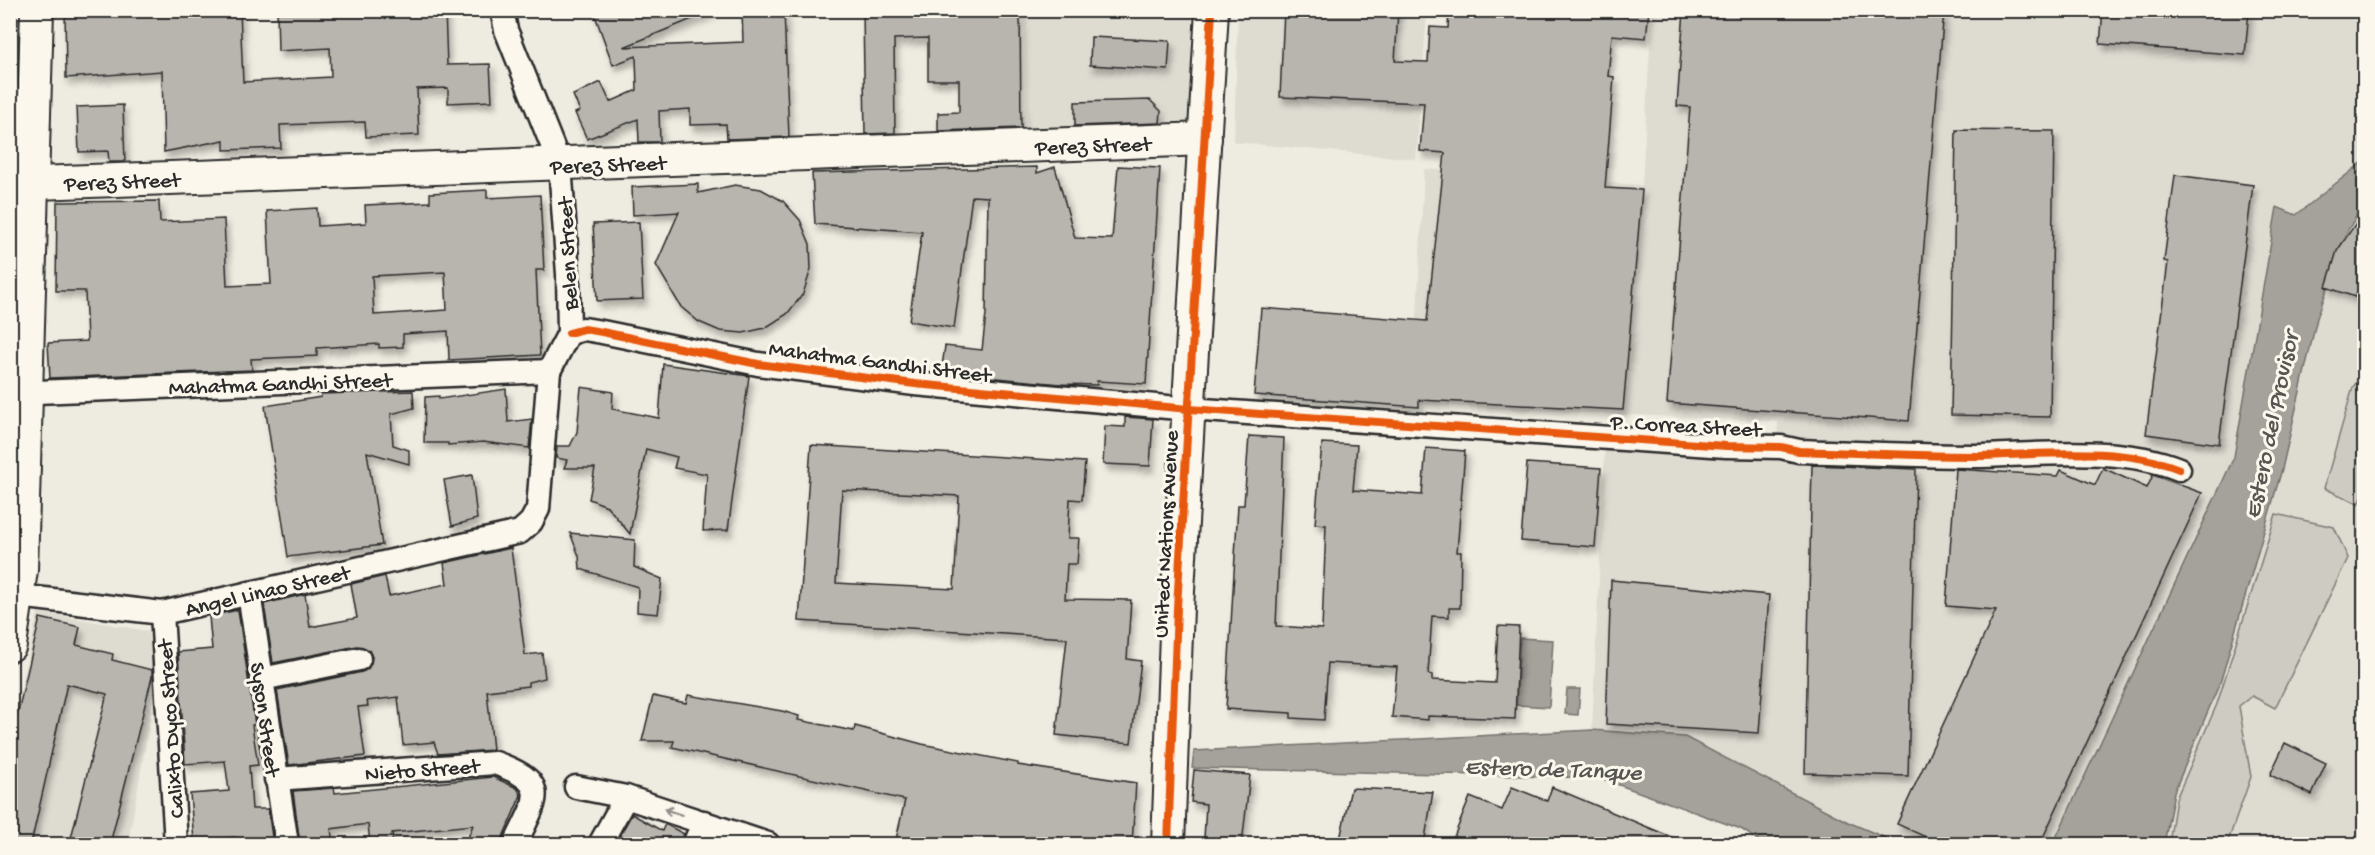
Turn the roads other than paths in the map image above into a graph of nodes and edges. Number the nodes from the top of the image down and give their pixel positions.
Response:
1 (37, 10) edge
2 (502, 10) edge
3 (1212, 10) edge
4 (1205, 139) junction
5 (560, 165) junction
6 (22, 184) edge
7 (569, 333) junction
8 (549, 371) junction
9 (18, 393) edge
10 (1189, 410) junction
11 (2179, 469) dead end
12 (520, 531) joint
13 (249, 593) junction
14 (15, 597) edge
15 (162, 613) junction
16 (10, 645) edge
17 (359, 659) dead end
18 (262, 679) junction
19 (276, 779) junction
20 (576, 788) dead end
21 (626, 797) junction
22 (704, 822) junction
23 (176, 844) edge
24 (287, 844) edge
25 (515, 844) edge
26 (600, 844) edge
27 (693, 844) edge
28 (768, 844) edge
29 (1168, 844) edge

1 - 6 street
2 - 5 street, Belen Street
3 - 4 street, United Nations Avenue
4 - 5 street, Perez Street
4 - 10 street, United Nations Avenue
5 - 6 street, Perez Street
5 - 7 street, Belen Street
6 - 9 street
7 - 8 street, Belen Street
7 - 10 street, Mahatma Gandhi Street
8 - 9 street, Mahatma Gandhi Street
8 - 12 street, Belen Street
9 - 14 street
10 - 11 street, P. Correa Street
10 - 29 street, United Nations Avenue
12 - 13 street, Angel Linao Street
13 - 15 street, Angel Linao Street
13 - 18 street, Syson Street
14 - 15 street, Angel Linao Street
14 - 16 street
15 - 23 street, Calixto Dyco Street
17 - 18 street
18 - 19 street, Syson Street
19 - 24 street, Syson Street
19 - 25 street, Nieto Street
20 - 21 street
22 -> 21 street
21 - 26 street
22 - 27 street
22 - 28 street

